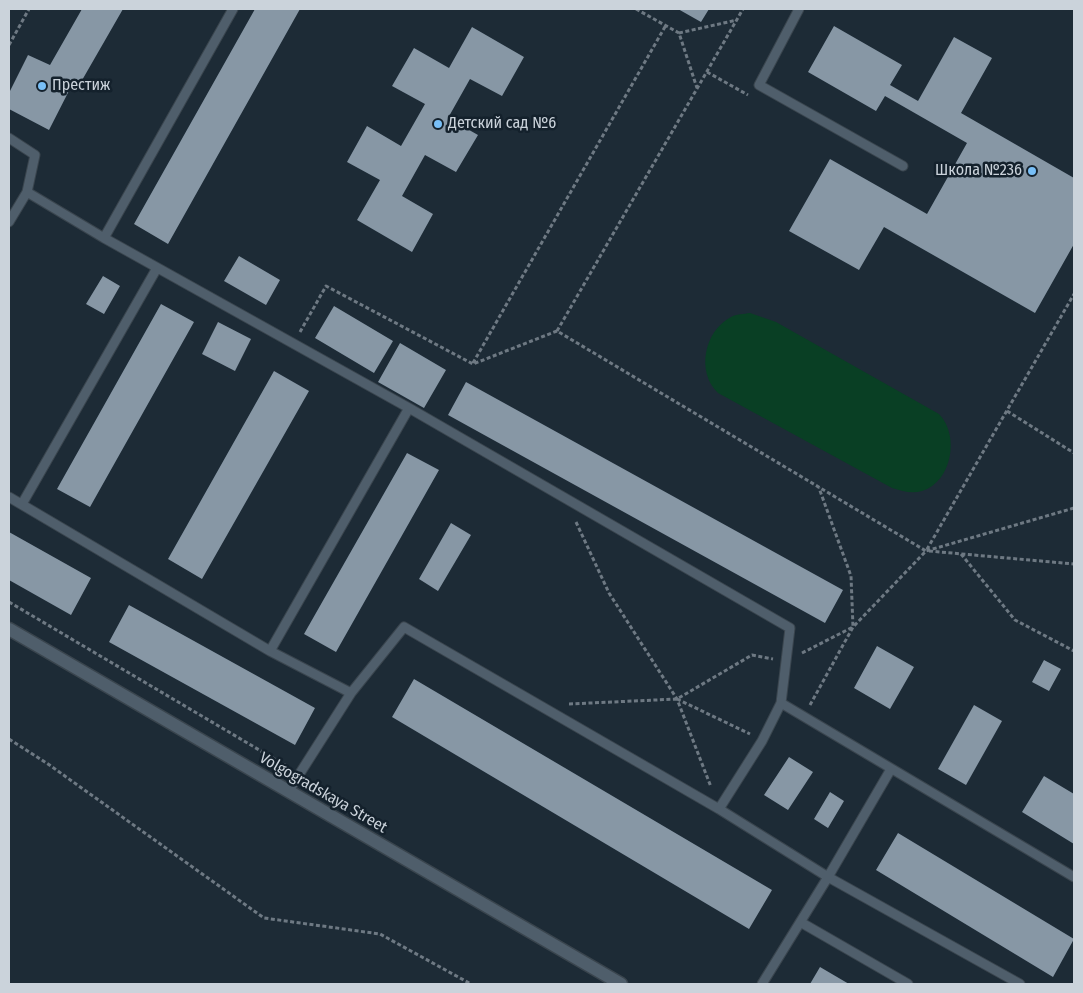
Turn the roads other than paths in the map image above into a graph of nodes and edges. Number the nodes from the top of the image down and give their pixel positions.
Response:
1 (233, 9) edge
2 (799, 9) edge
3 (9, 138) edge
4 (902, 166) dead end
5 (27, 192) junction
6 (9, 222) edge
7 (104, 238) junction
8 (157, 268) junction
9 (409, 408) junction
10 (9, 497) edge
11 (22, 504) junction
12 (9, 629) edge
13 (270, 651) junction
14 (352, 693) junction
15 (781, 703) junction
16 (891, 769) junction
17 (288, 792) junction
18 (719, 809) junction
19 (828, 877) junction
20 (1074, 877) edge
21 (802, 922) junction
22 (621, 984) edge
23 (762, 984) edge
24 (908, 984) edge
25 (1020, 984) edge

1 - 7 lane
2 - 4 lane
3 - 5 lane
5 - 6 lane
5 - 7 lane
7 - 8 lane
8 - 9 lane
8 - 11 lane
9 - 13 lane
9 - 15 lane
10 - 11 lane
11 - 13 lane
12 - 17 street, Volgogradskaya Street
13 - 14 lane
14 - 17 lane
14 - 18 lane
15 - 16 lane
15 - 18 lane
16 - 19 lane
16 - 20 lane
17 - 22 street, Volgogradskaya Street
18 - 19 lane
19 - 21 lane
19 - 25 lane
21 - 23 lane
21 - 24 lane

